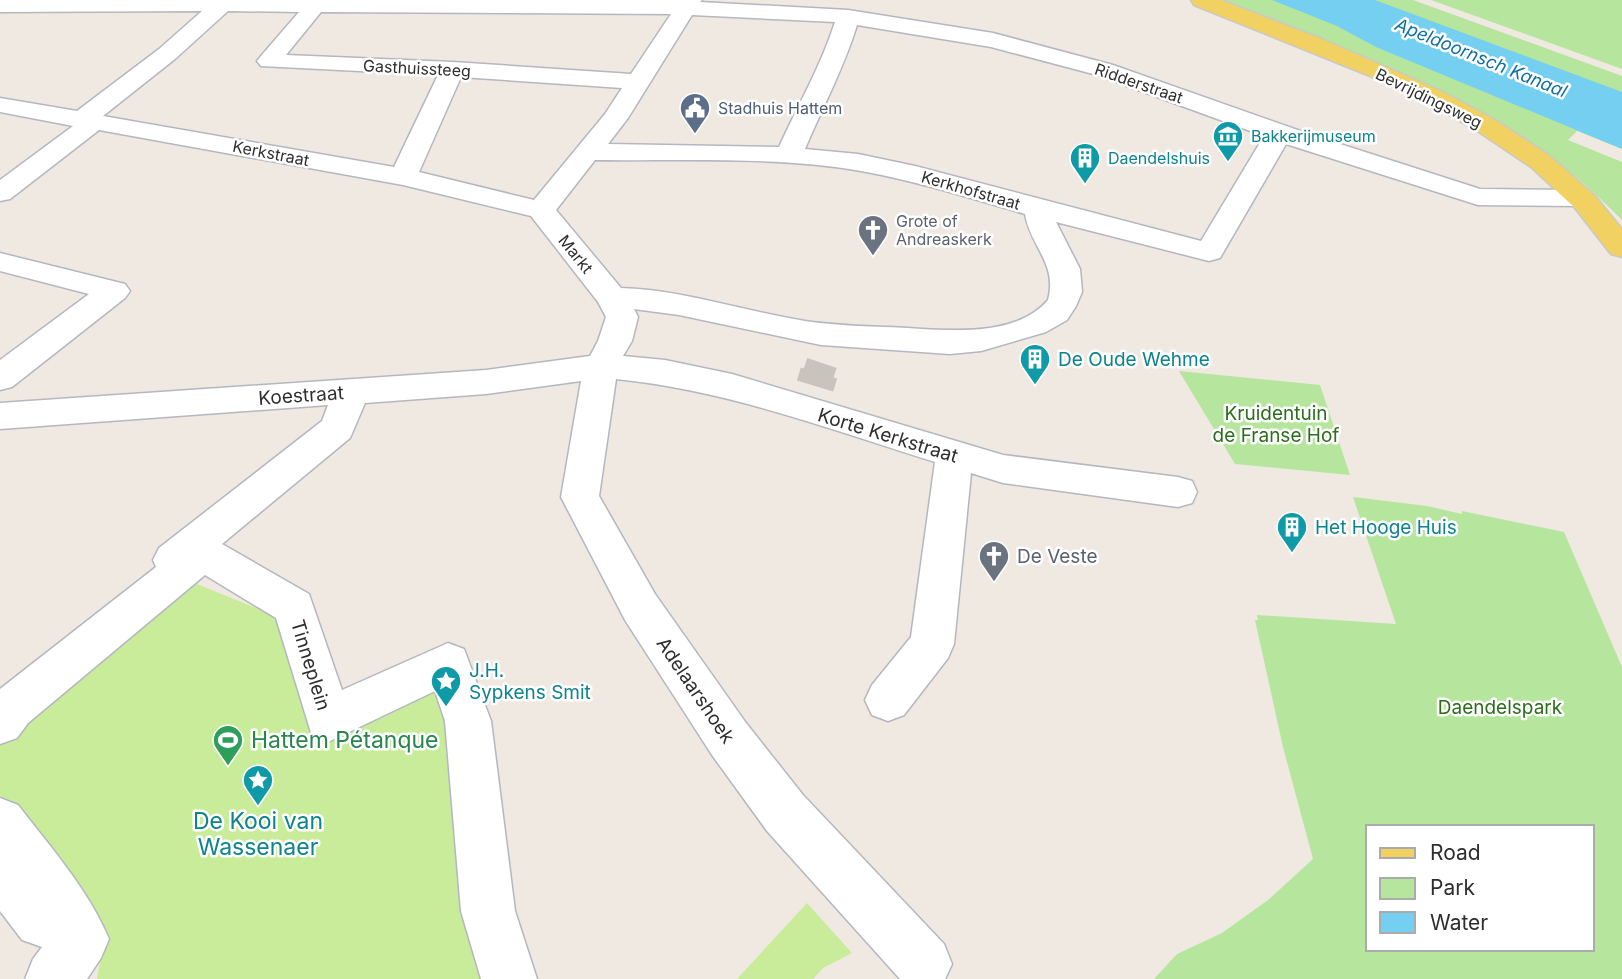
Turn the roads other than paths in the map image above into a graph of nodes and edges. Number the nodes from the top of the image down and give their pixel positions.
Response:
1 (1202, 0) edge
2 (193, 3) edge
3 (689, 4) edge
4 (0, 6) edge
5 (220, 6) junction
6 (315, 6) junction
7 (800, 6) edge
8 (848, 17) junction
9 (453, 69) junction
10 (637, 82) junction
11 (0, 105) edge
12 (87, 121) junction
13 (1279, 133) junction
14 (590, 152) junction
15 (789, 155) junction
16 (403, 177) junction
17 (0, 193) edge
18 (1580, 198) junction
19 (1040, 209) junction
20 (541, 210) junction
21 (1622, 248) edge
22 (0, 262) edge
23 (612, 298) junction
24 (601, 366) junction
25 (819, 373) junction
26 (0, 378) edge
27 (351, 392) junction
28 (0, 416) edge
29 (954, 456) junction
30 (1178, 492) dead end
31 (0, 700) edge
32 (888, 700) dead end
33 (0, 722) edge
34 (0, 823) edge
35 (0, 868) edge
36 (924, 964) dead end
37 (61, 967) edge
38 (509, 979) edge

1 - 18 main road, Bevrijdingsweg
2 - 4 street, Ridderstraat
2 - 5 street, Ridderstraat
3 - 6 street, Ridderstraat
3 - 7 street, Ridderstraat
3 - 10 street
5 - 6 street, Ridderstraat
5 - 12 street
6 - 9 street, Gasthuissteeg
7 - 8 street, Ridderstraat
8 - 13 street, Ridderstraat
8 - 15 street
9 - 10 street, Gasthuissteeg
9 - 16 street
10 - 14 street
11 - 12 street, Kerkstraat
12 - 16 street, Kerkstraat
12 - 17 street
13 - 18 street, Ridderstraat
13 - 19 street, Kerkhofstraat
14 - 15 street, Kerkhofstraat
14 - 20 street
15 - 19 street, Kerkhofstraat
16 - 20 street, Kerkstraat
18 - 21 main road, Bevrijdingsweg
19 - 25 street
20 - 23 street, Markt
22 - 26 street
23 - 24 street, Markt
23 - 25 street
24 - 25 street, Korte Kerkstraat
24 - 27 street, Koestraat
24 - 36 street, Adelaarshoek
25 - 29 street, Korte Kerkstraat
27 - 28 street, Koestraat
27 - 31 street
29 - 30 street, Korte Kerkstraat
29 - 32 street
33 - 38 street, Tinneplein
34 - 37 street
35 - 37 street

